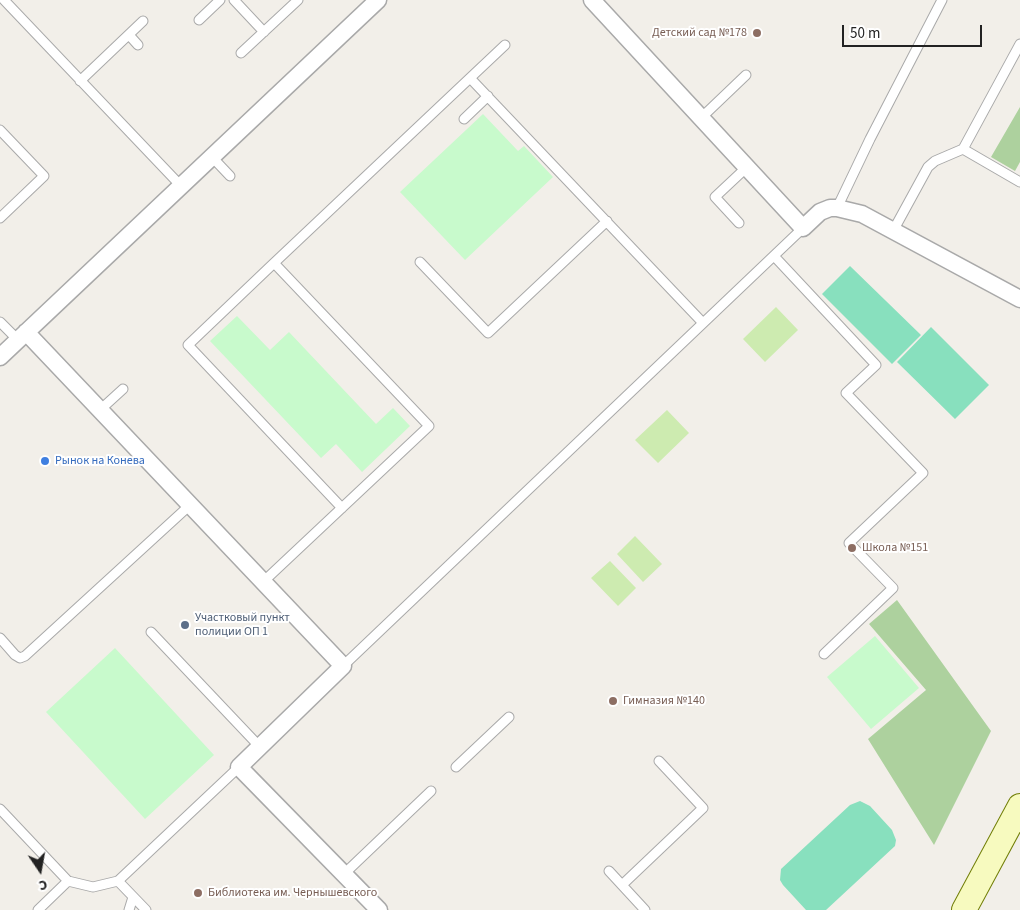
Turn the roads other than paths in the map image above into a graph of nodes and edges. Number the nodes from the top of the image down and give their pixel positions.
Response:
1 (4, 0) edge
2 (220, 0) edge
3 (234, 0) edge
4 (298, 0) edge
5 (378, 0) edge
6 (592, 0) edge
7 (942, 0) edge
8 (199, 20) dead end
9 (143, 21) dead end
10 (264, 32) junction
11 (129, 35) junction
12 (505, 44) dead end
13 (1020, 44) edge
14 (138, 45) dead end
15 (241, 53) dead end
16 (746, 75) dead end
17 (470, 78) junction
18 (80, 81) junction
19 (488, 96) junction
20 (701, 118) junction
21 (464, 119) dead end
22 (0, 130) edge
23 (963, 149) junction
24 (212, 157) junction
25 (747, 167) junction
26 (230, 176) dead end
27 (1020, 182) edge
28 (180, 186) junction
29 (837, 208) junction
30 (0, 218) edge
31 (607, 221) junction
32 (740, 223) dead end
33 (804, 228) junction
34 (893, 231) junction
35 (774, 256) junction
36 (420, 262) dead end
37 (274, 263) junction
38 (1020, 299) edge
39 (0, 322) edge
40 (704, 323) junction
41 (22, 336) junction
42 (0, 357) edge
43 (123, 388) dead end
44 (100, 410) junction
45 (190, 505) junction
46 (342, 508) junction
47 (263, 582) junction
48 (151, 632) dead end
49 (0, 638) edge
50 (824, 654) dead end
51 (343, 666) junction
52 (509, 717) dead end
53 (259, 746) junction
54 (659, 761) dead end
55 (239, 767) junction
56 (456, 767) dead end
57 (431, 791) dead end
58 (1020, 806) edge
59 (1, 812) edge
60 (609, 871) dead end
61 (344, 874) junction
62 (68, 881) junction
63 (118, 881) junction
64 (622, 885) junction
65 (134, 897) junction
66 (38, 910) edge
67 (129, 910) edge
68 (146, 910) edge
69 (379, 910) edge
70 (645, 910) edge
71 (964, 910) edge

1 - 18 lane
2 - 8 lane
3 - 10 lane
4 - 10 lane
5 - 24 street
6 - 20 street
7 - 29 lane
9 - 11 lane
10 - 15 lane
11 - 14 lane
11 - 18 lane
12 - 17 lane
13 - 23 lane
16 - 20 lane
17 - 19 lane
17 - 37 lane
18 - 28 lane
19 - 21 lane
19 - 31 lane
20 - 25 street
22 - 30 lane
23 - 27 lane
23 - 34 lane
24 - 26 lane
24 - 28 street
25 - 32 lane
25 - 33 street
28 - 41 street
29 - 33 street
29 - 34 street
31 - 36 lane
31 - 40 lane
33 - 35 lane
34 - 38 street
35 - 40 lane
35 - 50 lane
37 - 46 lane
37 - 46 lane
39 - 41 lane
40 - 51 lane
41 - 42 street
41 - 44 street
43 - 44 lane
44 - 45 street
45 - 47 street
45 - 49 lane
46 - 47 lane
47 - 51 street
48 - 53 lane
51 - 53 street
52 - 56 lane
53 - 55 street
54 - 64 lane
55 - 61 street
55 - 63 lane
57 - 61 lane
58 - 71 main road
59 - 62 lane
60 - 64 lane
61 - 69 street
62 - 63 lane
62 - 66 lane
63 - 65 lane
64 - 70 lane
65 - 67 lane
65 - 68 lane

